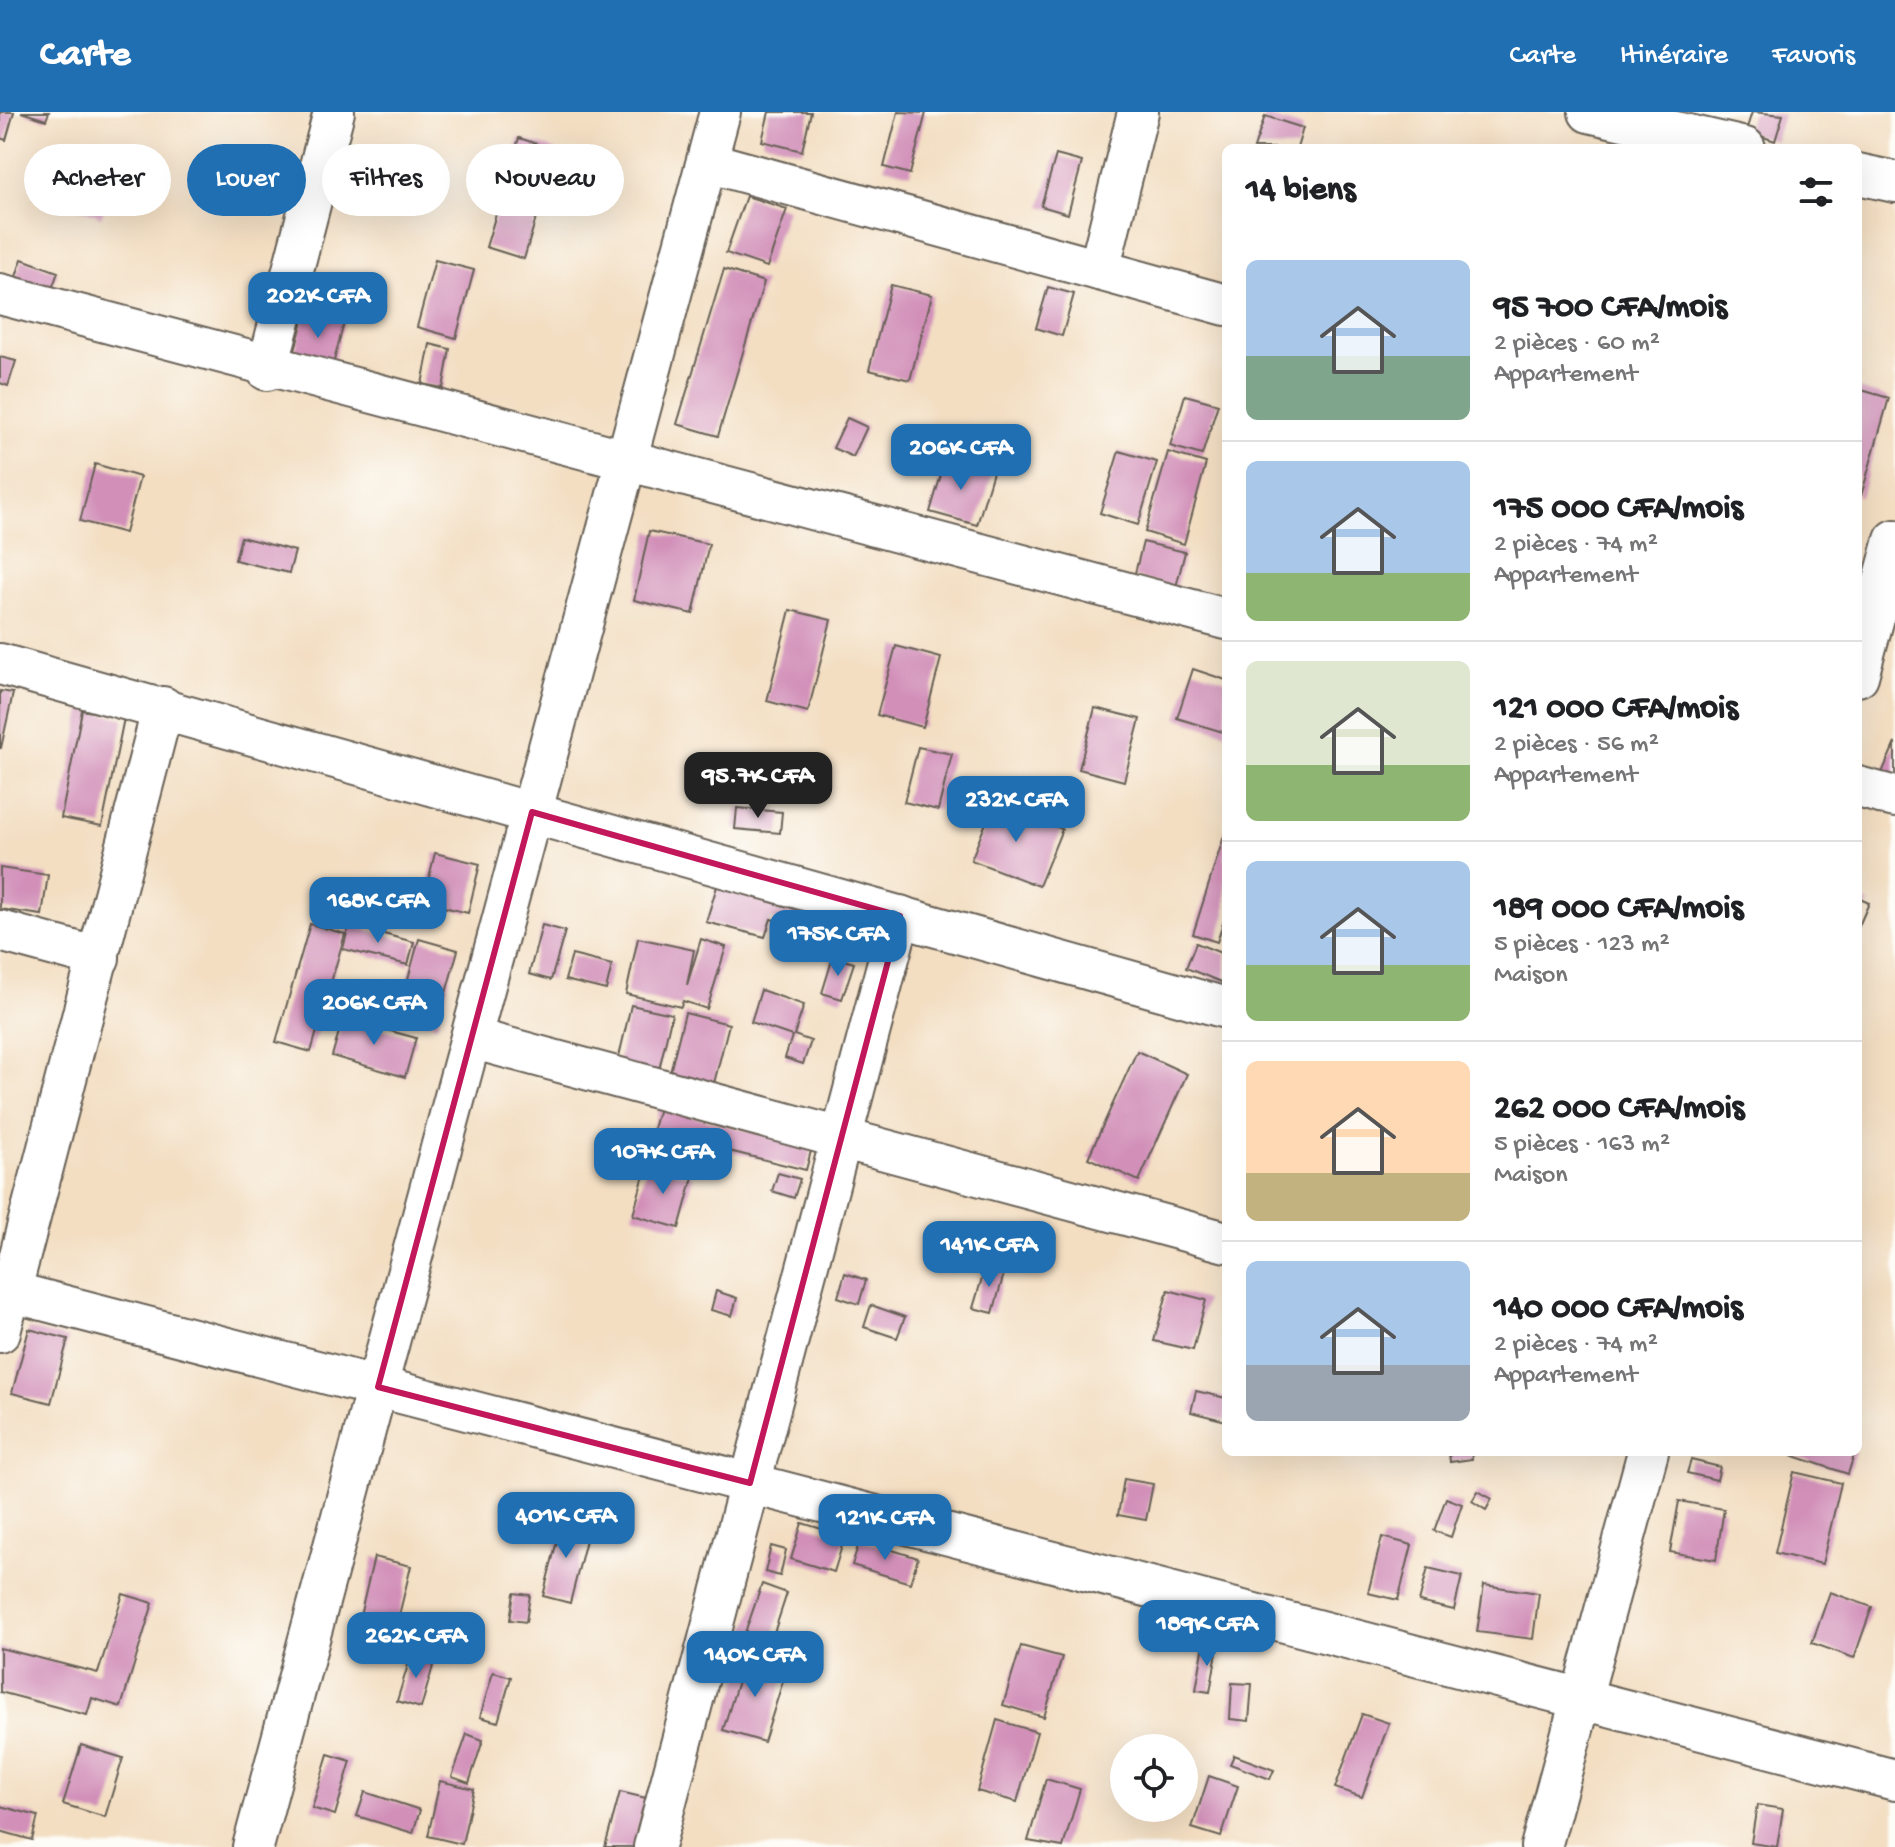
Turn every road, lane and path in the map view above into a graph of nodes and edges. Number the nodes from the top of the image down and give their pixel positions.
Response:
1 (334, 112) edge
2 (720, 112) edge
3 (1138, 112) edge
4 (1602, 126) edge
5 (1719, 144) edge
6 (707, 162) junction
7 (1862, 175) edge
8 (1895, 182) edge
9 (1099, 270) junction
10 (0, 294) edge
11 (1222, 304) edge
12 (267, 367) junction
13 (626, 460) junction
14 (1895, 540) edge
15 (1222, 618) edge
16 (1862, 661) edge
17 (0, 664) edge
18 (163, 707) junction
19 (1862, 788) edge
20 (1895, 797) edge
21 (532, 812) junction
22 (900, 916) junction
23 (0, 931) edge
24 (99, 958) junction
25 (1222, 1007) edge
26 (471, 1038) junction
27 (842, 1137) junction
28 (1222, 1241) edge
29 (6, 1291) edge
30 (0, 1332) edge
31 (378, 1387) junction
32 (1647, 1456) edge
33 (750, 1483) junction
34 (1581, 1699) junction
35 (1895, 1780) edge
36 (253, 1847) edge
37 (654, 1847) edge
38 (1541, 1847) edge

1 - 12 street
2 - 6 street
3 - 9 street
4 - 5 street
6 - 9 street
6 - 13 street
7 - 8 street
9 - 11 street
10 - 12 street
12 - 13 street
13 - 15 street
13 - 21 street
14 - 16 street
17 - 18 street
18 - 21 street
18 - 24 street
19 - 20 street
21 - 22 street
21 - 26 street
22 - 25 street
22 - 27 street
23 - 24 street
24 - 29 street
26 - 27 street
26 - 31 street
27 - 28 street
27 - 33 street
29 - 30 street
29 - 31 street
31 - 33 street
31 - 36 street
32 - 34 street
33 - 34 street
33 - 37 street
34 - 35 street
34 - 38 street

